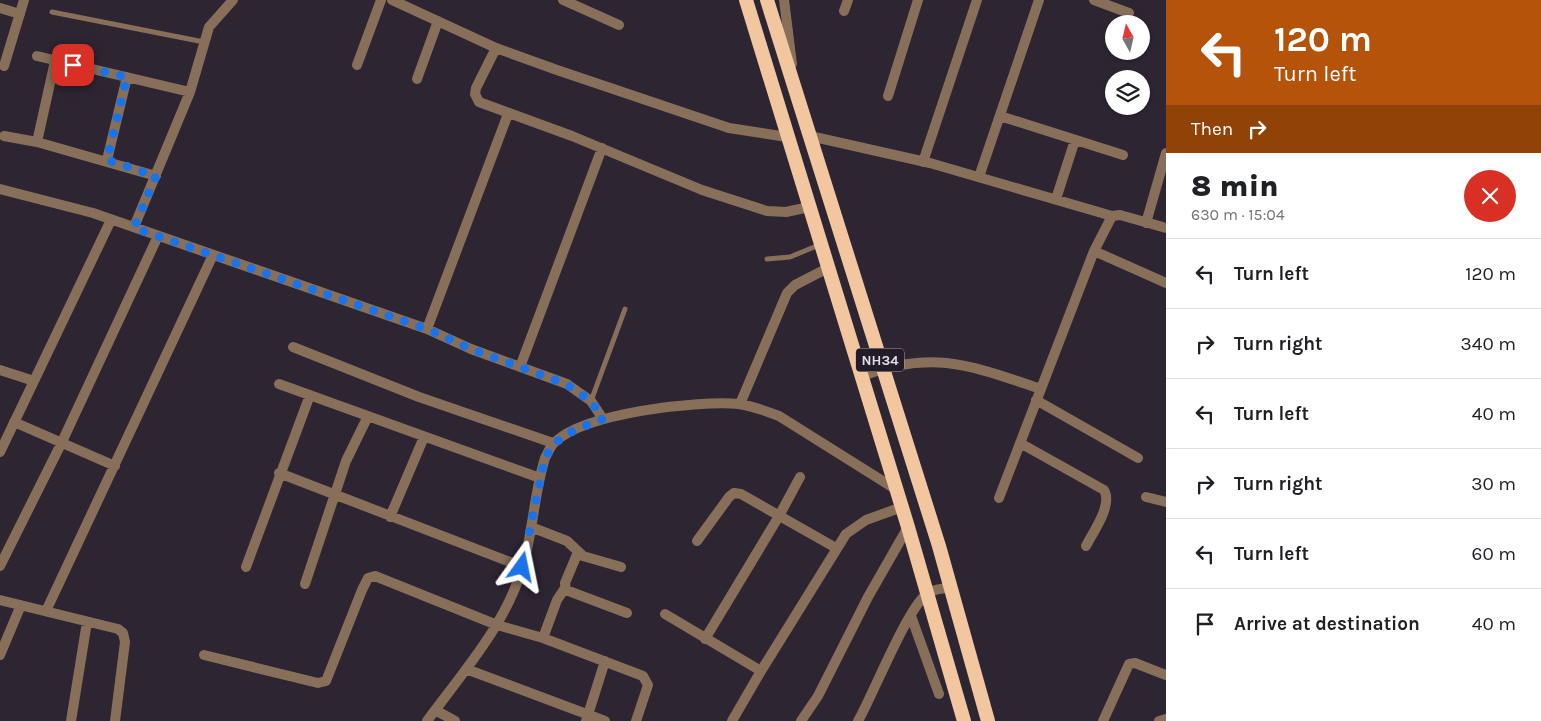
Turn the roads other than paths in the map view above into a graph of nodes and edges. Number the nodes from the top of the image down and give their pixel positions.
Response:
1 (24, 0) edge
2 (232, 0) edge
3 (381, 0) edge
4 (392, 0) edge
5 (563, 0) edge
6 (746, 0) edge
7 (767, 0) edge
8 (784, 0) edge
9 (848, 0) edge
10 (918, 0) edge
11 (978, 0) edge
12 (1039, 0) edge
13 (1094, 0) edge
14 (580, 4) edge
15 (0, 8) edge
16 (844, 11) dead end
17 (52, 12) dead end
18 (1129, 13) dead end
19 (20, 14) junction
20 (438, 21) junction
21 (619, 24) dead end
22 (204, 42) junction
23 (496, 48) junction
24 (36, 56) dead end
25 (55, 61) junction
26 (357, 65) dead end
27 (4, 66) dead end
28 (127, 77) junction
29 (417, 79) dead end
30 (794, 87) junction
31 (190, 92) junction
32 (888, 96) dead end
33 (508, 114) junction
34 (1000, 116) junction
35 (4, 136) dead end
36 (810, 136) junction
37 (787, 137) junction
38 (1076, 140) junction
39 (38, 142) junction
40 (602, 148) junction
41 (1166, 153) edge
42 (1123, 154) dead end
43 (107, 160) junction
44 (923, 162) junction
45 (156, 176) junction
46 (979, 177) junction
47 (0, 189) edge
48 (1056, 199) junction
49 (809, 207) junction
50 (1112, 216) junction
51 (111, 220) junction
52 (1146, 222) junction
53 (134, 228) junction
54 (1166, 228) edge
55 (158, 236) junction
56 (821, 244) junction
57 (1094, 250) junction
58 (213, 255) junction
59 (767, 258) dead end
60 (828, 268) junction
61 (1166, 283) edge
62 (626, 309) dead end
63 (427, 329) junction
64 (293, 347) dead end
65 (520, 366) junction
66 (883, 368) junction
67 (0, 370) edge
68 (862, 376) junction
69 (34, 381) junction
70 (279, 384) dead end
71 (1041, 389) junction
72 (310, 395) junction
73 (1036, 400) junction
74 (591, 401) junction
75 (740, 404) junction
76 (368, 416) junction
77 (603, 419) junction
78 (8, 428) edge
79 (424, 437) junction
80 (553, 443) junction
81 (1020, 443) junction
82 (61, 444) junction
83 (0, 452) edge
84 (1138, 458) dead end
85 (115, 466) junction
86 (280, 473) junction
87 (800, 477) dead end
88 (540, 478) junction
89 (897, 490) junction
90 (334, 496) junction
91 (1146, 497) dead end
92 (999, 498) dead end
93 (1166, 502) edge
94 (902, 507) junction
95 (779, 516) junction
96 (390, 517) junction
97 (908, 526) junction
98 (531, 527) junction
99 (696, 541) dead end
100 (1086, 546) dead end
101 (836, 548) junction
102 (578, 552) junction
103 (0, 566) edge
104 (246, 566) dead end
105 (522, 567) junction
106 (621, 567) dead end
107 (305, 584) dead end
108 (950, 587) junction
109 (565, 588) junction
110 (928, 593) junction
111 (0, 600) edge
112 (21, 605) junction
113 (46, 611) junction
114 (626, 614) dead end
115 (665, 614) dead end
116 (911, 616) junction
117 (87, 622) junction
118 (497, 625) junction
119 (543, 638) junction
120 (705, 639) junction
121 (0, 655) edge
122 (204, 655) dead end
123 (606, 661) junction
124 (466, 669) junction
125 (761, 671) junction
126 (1166, 675) edge
127 (939, 694) dead end
128 (435, 710) junction
129 (587, 718) edge
130 (1166, 719) edge
131 (71, 721) edge
132 (115, 721) edge
133 (427, 721) edge
134 (455, 721) edge
135 (605, 721) edge
136 (636, 721) edge
137 (732, 721) edge
138 (801, 721) edge
139 (858, 721) edge
140 (964, 721) edge
141 (988, 721) edge
142 (1103, 721) edge
143 (1159, 721) edge

1 - 19 street
2 - 22 street
3 - 26 street
4 - 20 street
5 - 14 street
6 - 37 highway, NH34
7 - 30 highway, NH34
8 - 30 street
9 - 16 street
10 - 32 street
11 - 44 street
12 - 34 street
13 - 18 street
14 - 21 street
15 - 19 street
17 - 22 lane
19 - 27 street
20 - 23 street
20 - 29 street
22 - 31 street
23 - 33 street
23 - 37 street
24 - 25 street
25 - 28 street
25 - 39 street
28 - 31 street
28 - 43 street
30 - 36 highway, NH34
31 - 45 street
33 - 40 street
33 - 63 street
34 - 38 street
34 - 46 street
35 - 39 street
36 - 44 street
36 - 66 highway, NH34
37 - 49 highway, NH34
38 - 42 street
38 - 48 street
39 - 43 street
40 - 49 street
40 - 65 street
41 - 52 street
43 - 45 street
44 - 46 street
45 - 53 street
46 - 48 street
47 - 51 street
48 - 50 street
49 - 56 highway, NH34
50 - 52 street
50 - 57 street
51 - 53 street
51 - 69 street
52 - 54 street
53 - 55 street
55 - 58 street
55 - 82 street
56 - 59 lane
56 - 60 highway, NH34
57 - 61 street
57 - 71 street
58 - 63 street
58 - 85 street
60 - 68 highway, NH34
60 - 75 street
62 - 74 lane
63 - 65 street
64 - 80 street
65 - 74 street
66 - 68 street
66 - 71 street
66 - 108 highway, NH34
67 - 69 street
68 - 89 highway, NH34
69 - 78 street
70 - 72 street
71 - 73 street
72 - 76 street
72 - 86 street
73 - 81 street
73 - 84 street
74 - 77 street
75 - 77 street
75 - 89 street
76 - 79 street
76 - 90 street
77 - 80 street
78 - 82 street
78 - 83 street
79 - 88 street
79 - 96 street
80 - 88 street
81 - 92 street
81 - 100 street
82 - 85 street
82 - 103 street
85 - 113 street
86 - 90 street
86 - 104 street
87 - 95 street
88 - 98 street
89 - 94 highway, NH34
90 - 96 street
90 - 107 street
91 - 93 street
94 - 97 highway, NH34
94 - 101 street
95 - 99 street
95 - 101 street
95 - 120 street
96 - 105 street
97 - 110 highway, NH34
97 - 138 street
98 - 102 street
98 - 105 street
101 - 125 street
102 - 106 street
102 - 109 street
105 - 118 street
108 - 110 street
108 - 141 highway, NH34
109 - 114 street
109 - 119 street
110 - 116 street
110 - 140 highway, NH34
111 - 112 street
112 - 113 street
112 - 121 street
113 - 117 street
115 - 120 street
116 - 127 street
116 - 139 street
117 - 131 street
117 - 132 street
118 - 119 street
118 - 122 street
118 - 124 street
119 - 123 street
120 - 125 street
123 - 129 street
123 - 136 street
124 - 128 street
124 - 129 street
125 - 137 street
126 - 142 street
128 - 133 street
128 - 134 street
129 - 135 street
130 - 143 street

